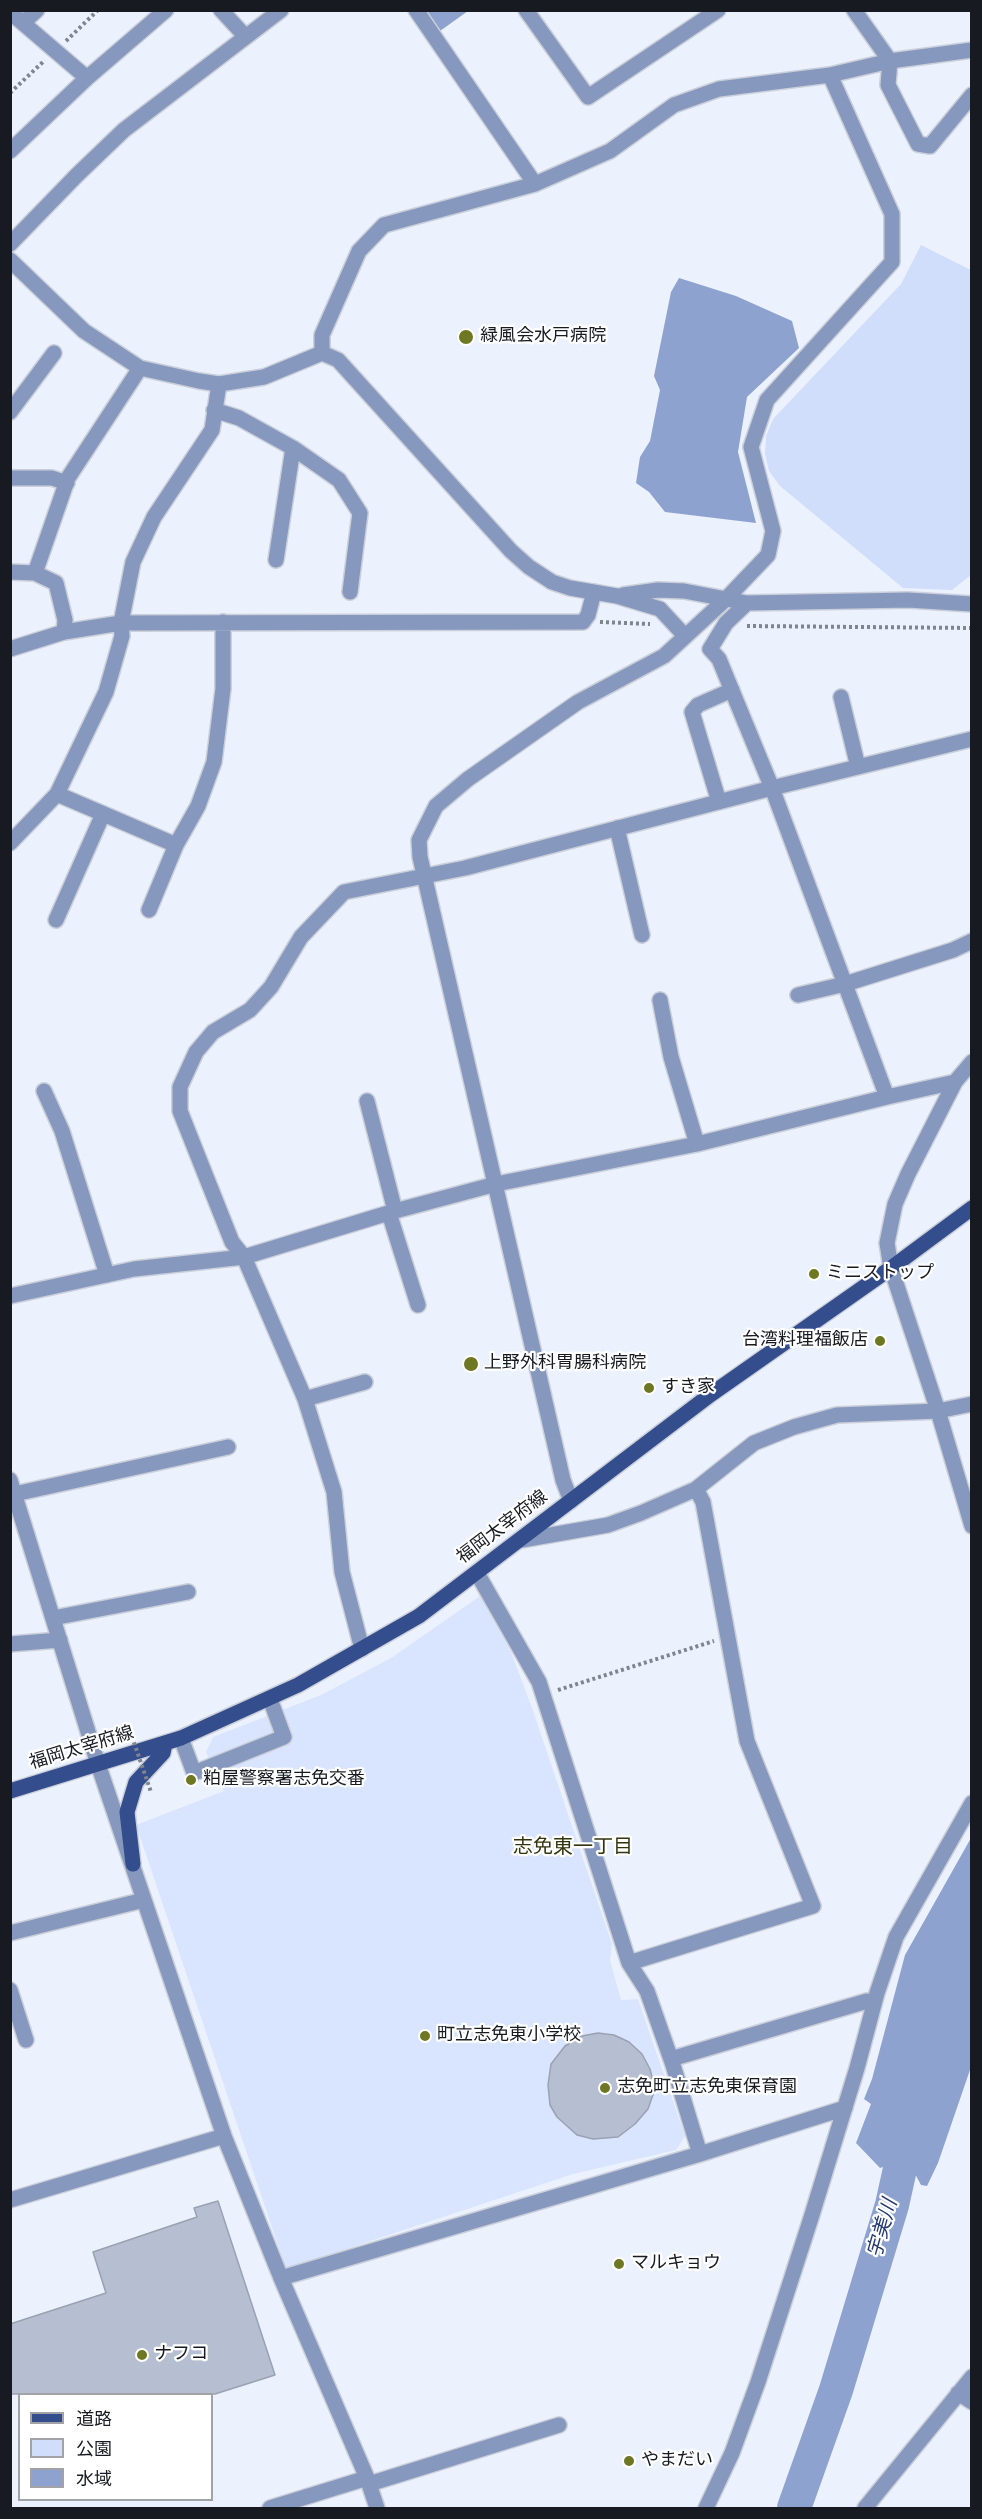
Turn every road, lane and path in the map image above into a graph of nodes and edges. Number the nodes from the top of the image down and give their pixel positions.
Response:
1 (37, 10) edge
2 (166, 10) edge
3 (221, 10) edge
4 (281, 10) edge
5 (416, 10) edge
6 (526, 10) edge
7 (718, 10) edge
8 (854, 10) edge
9 (10, 12) edge
10 (23, 23) junction
11 (245, 36) junction
12 (972, 50) edge
13 (890, 61) junction
14 (830, 75) junction
15 (87, 78) junction
16 (972, 95) edge
17 (10, 151) edge
18 (535, 184) junction
19 (10, 244) edge
20 (10, 260) edge
21 (54, 353) dead end
22 (322, 353) junction
23 (140, 368) junction
24 (219, 384) junction
25 (214, 410) junction
26 (10, 412) edge
27 (293, 448) junction
28 (10, 478) edge
29 (67, 483) junction
30 (276, 560) dead end
31 (10, 572) edge
32 (35, 573) junction
33 (350, 592) dead end
34 (594, 592) junction
35 (617, 596) junction
36 (726, 599) junction
37 (747, 603) junction
38 (972, 604) edge
39 (223, 622) junction
40 (583, 622) junction
41 (673, 622) junction
42 (121, 623) junction
43 (726, 623) junction
44 (972, 628) edge
45 (64, 632) junction
46 (686, 636) junction
47 (10, 649) edge
48 (732, 690) junction
49 (841, 697) dead end
50 (972, 739) edge
51 (858, 767) junction
52 (772, 788) junction
53 (57, 794) junction
54 (719, 802) junction
55 (103, 814) junction
56 (617, 828) junction
57 (10, 843) edge
58 (176, 845) junction
59 (425, 877) junction
60 (149, 910) dead end
61 (56, 920) dead end
62 (642, 935) dead end
63 (972, 941) edge
64 (845, 984) junction
65 (798, 995) dead end
66 (660, 1000) dead end
67 (972, 1062) edge
68 (955, 1082) junction
69 (44, 1091) dead end
70 (887, 1096) junction
71 (366, 1101) dead end
72 (697, 1144) junction
73 (496, 1184) junction
74 (972, 1208) edge
75 (392, 1212) junction
76 (244, 1257) junction
77 (891, 1268) junction
78 (107, 1275) junction
79 (10, 1296) edge
80 (417, 1305) dead end
81 (365, 1382) dead end
82 (305, 1398) junction
83 (972, 1404) edge
84 (938, 1411) junction
85 (228, 1447) dead end
86 (696, 1489) junction
87 (12, 1490) edge
88 (571, 1501) junction
89 (972, 1526) edge
90 (522, 1540) junction
91 (477, 1573) junction
92 (188, 1592) dead end
93 (53, 1618) junction
94 (727, 1637) junction
95 (60, 1640) junction
96 (10, 1644) edge
97 (362, 1649) junction
98 (543, 1695) junction
99 (270, 1699) junction
100 (181, 1738) junction
101 (165, 1744) junction
102 (93, 1745) junction
103 (99, 1764) junction
104 (10, 1791) edge
105 (152, 1792) dead end
106 (972, 1803) edge
107 (133, 1864) junction
108 (144, 1900) junction
109 (10, 1933) edge
110 (628, 1963) junction
111 (10, 1990) edge
112 (874, 2003) junction
113 (26, 2040) dead end
114 (671, 2059) junction
115 (845, 2108) junction
116 (224, 2136) junction
117 (700, 2154) junction
118 (10, 2199) edge
119 (281, 2278) junction
120 (972, 2377) edge
121 (958, 2393) junction
122 (972, 2402) edge
123 (559, 2425) dead end
124 (368, 2481) junction
125 (270, 2508) edge
126 (377, 2508) edge
127 (706, 2508) edge
128 (865, 2508) edge

1 - 10 street
2 - 15 street
3 - 11 street
4 - 11 street
5 - 18 street
6 - 7 street
8 - 13 street
9 - 10 street
10 - 15 street
11 - 19 street
12 - 13 street
13 - 14 street
13 - 16 street
14 - 18 street
14 - 36 street
15 - 17 street
18 - 22 street
20 - 23 street
21 - 26 street
22 - 24 street
22 - 34 street
23 - 24 street
23 - 29 street
24 - 25 street
25 - 27 street
25 - 42 street
27 - 30 street
27 - 33 street
28 - 29 street
29 - 32 street
31 - 32 street
32 - 45 street
34 - 35 street
34 - 40 street
35 - 36 street
35 - 41 street
36 - 37 street
36 - 46 street
37 - 38 street
37 - 43 street
39 - 40 street
39 - 42 street
39 - 58 street
40 - 41 path
41 - 46 street
42 - 45 street
42 - 53 street
43 - 44 path
43 - 48 street
45 - 47 street
46 - 59 street
48 - 52 street
48 - 54 street
49 - 51 street
50 - 51 street
51 - 52 street
52 - 54 street
52 - 64 street
53 - 55 street
53 - 57 street
54 - 56 street
55 - 58 street
55 - 61 street
56 - 59 street
56 - 62 street
58 - 60 street
59 - 73 street
59 - 76 street
63 - 64 street
64 - 65 street
64 - 70 street
66 - 72 street
67 - 68 street
68 - 70 street
68 - 77 street
69 - 78 street
70 - 72 street
71 - 75 street
72 - 73 street
73 - 75 street
73 - 88 street
74 - 77 main road, 福岡太宰府線
75 - 76 street
75 - 80 street
76 - 78 street
76 - 82 street
77 - 84 street
77 - 88 main road, 福岡太宰府線
78 - 79 street
81 - 82 street
82 - 97 street
83 - 84 street
84 - 86 street
84 - 89 street
85 - 87 street
86 - 90 street
86 - 94 street
87 - 93 street
88 - 90 main road, 福岡太宰府線
90 - 91 main road, 福岡太宰府線
91 - 97 main road, 福岡太宰府線
91 - 98 street
92 - 93 street
93 - 95 street
94 - 98 path
94 - 110 street
95 - 96 street
95 - 102 street
97 - 99 main road, 福岡太宰府線
98 - 110 street
99 - 100 main road, 福岡太宰府線
99 - 100 street
100 - 101 main road, 福岡太宰府線
101 - 103 main road, 福岡太宰府線
101 - 107 main road
102 - 103 street
102 - 105 path, bridge
103 - 104 main road, 福岡太宰府線
103 - 107 street
106 - 112 street
107 - 108 street
108 - 109 street
108 - 116 street
110 - 114 street
111 - 113 street
112 - 114 street
112 - 115 street
114 - 117 street
115 - 117 street
115 - 127 street
116 - 118 street
116 - 119 street
117 - 119 street
119 - 124 street
120 - 121 street
121 - 122 street
121 - 128 street
123 - 124 street
124 - 125 street
124 - 126 street

